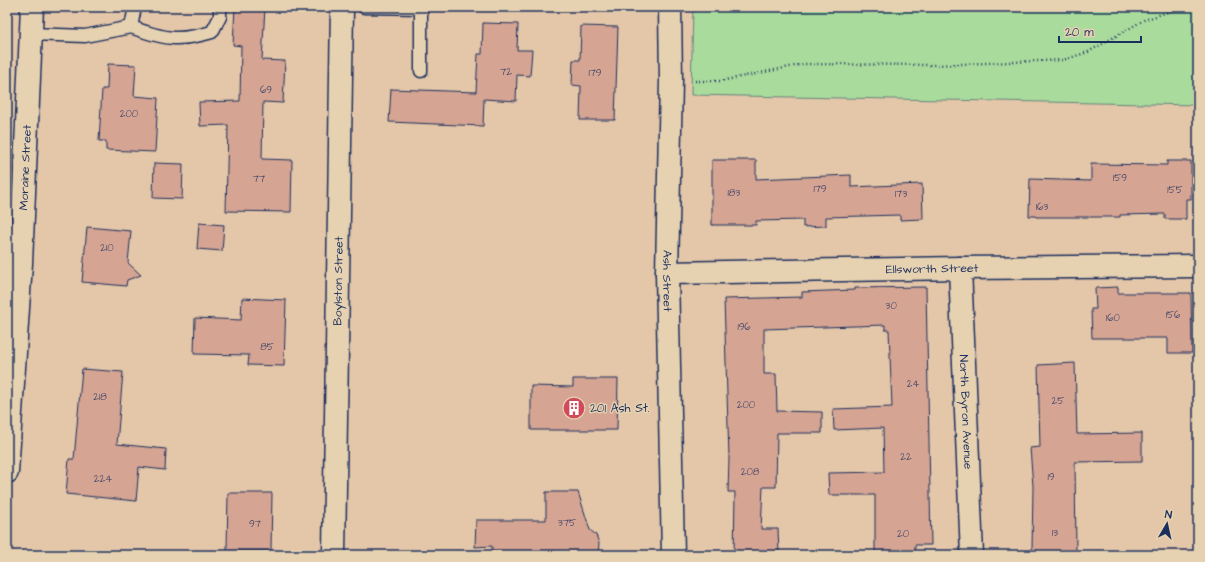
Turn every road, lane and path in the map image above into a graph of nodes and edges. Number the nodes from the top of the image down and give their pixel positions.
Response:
1 (32, 7) edge
2 (135, 7) edge
3 (220, 7) edge
4 (342, 7) edge
5 (364, 7) edge
6 (670, 7) edge
7 (1183, 7) edge
8 (421, 8) edge
9 (131, 27) junction
10 (31, 34) junction
11 (421, 71) dead end
12 (671, 81) junction
13 (14, 263) edge
14 (1198, 266) edge
15 (960, 268) junction
16 (667, 273) junction
17 (10, 367) edge
18 (7, 472) edge
19 (334, 555) edge
20 (673, 555) edge
21 (972, 555) edge

1 - 10 street, Moraine Street
2 - 9 lane
3 - 9 lane
4 - 19 street, Boylston Street
5 - 8 lane
6 - 12 street, Ash Street
7 - 12 path
8 - 11 lane
9 - 10 lane
10 - 13 street, Moraine Street
12 - 16 street, Ash Street
13 - 17 street, Moraine Street
14 - 15 street, Ellsworth Street
15 - 16 street, Ellsworth Street
15 - 21 street, North Byron Avenue
16 - 20 street, Ash Street
17 - 18 street, Moraine Street

